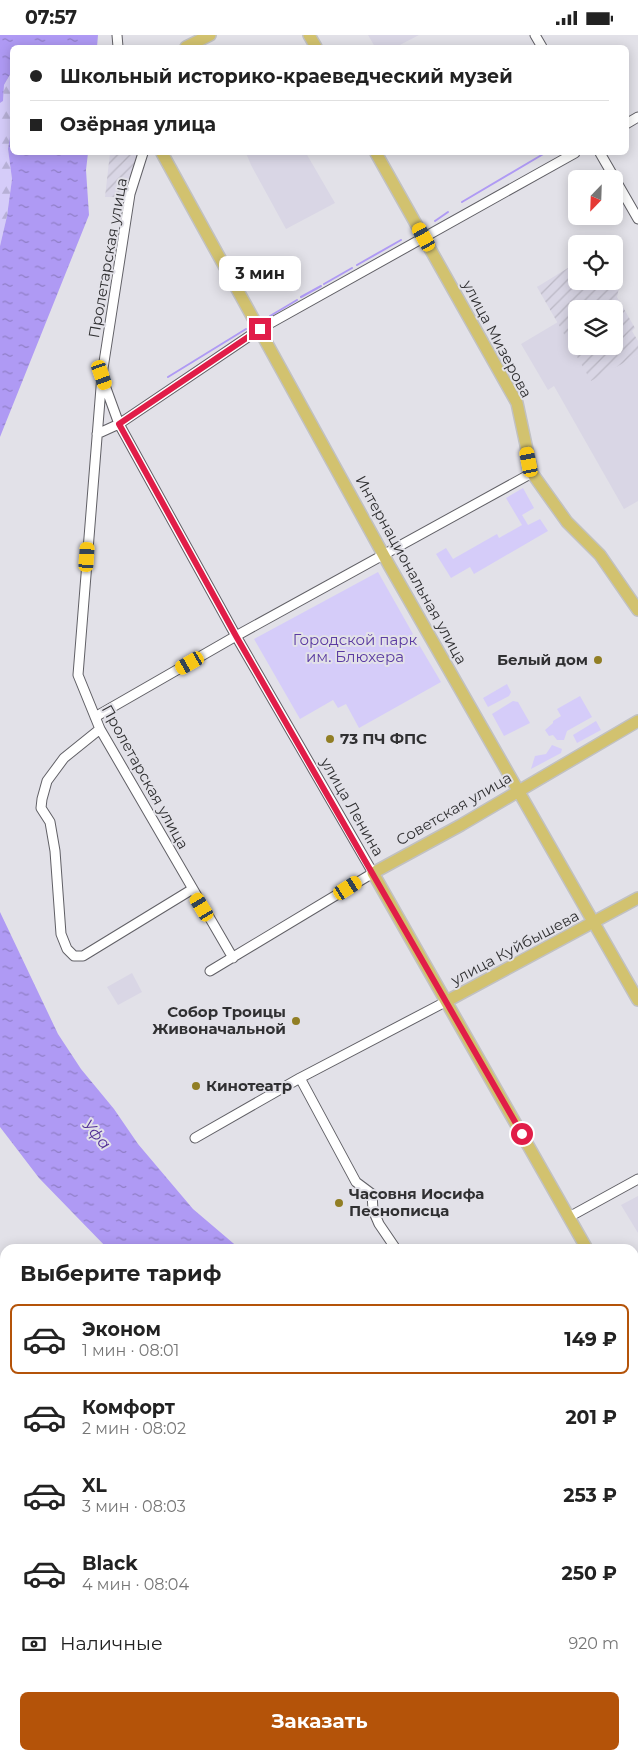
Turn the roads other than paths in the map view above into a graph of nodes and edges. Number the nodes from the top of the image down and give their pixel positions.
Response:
1 (210, 35) edge
2 (190, 45) edge
3 (142, 155) edge
4 (163, 155) edge
5 (377, 155) edge
6 (571, 155) edge
7 (601, 155) edge
8 (638, 219) edge
9 (424, 237) junction
10 (260, 329) junction
11 (102, 375) junction
12 (119, 424) junction
13 (97, 433) junction
14 (532, 473) junction
15 (384, 554) junction
16 (638, 610) edge
17 (236, 636) junction
18 (95, 717) junction
19 (638, 721) edge
20 (100, 729) junction
21 (518, 790) junction
22 (373, 873) junction
23 (191, 890) junction
24 (638, 898) edge
25 (594, 923) junction
26 (232, 957) junction
27 (210, 971) dead end
28 (638, 1000) edge
29 (446, 1001) junction
30 (300, 1078) junction
31 (195, 1138) dead end
32 (638, 1179) edge
33 (569, 1217) junction
34 (393, 1244) edge
35 (584, 1244) edge

1 - 2 main road
3 - 11 street, Пролетарская улица
4 - 10 main road, Интернациональная улица
5 - 9 main road, улица Мизерова
6 - 9 street
7 - 8 street
9 - 10 street
9 - 14 main road, улица Мизерова
10 - 12 street
10 - 15 main road, Интернациональная улица
11 - 12 street, улица Ленина
11 - 13 street, Пролетарская улица
12 - 13 street
12 - 17 street, улица Ленина
13 - 18 street, Пролетарская улица
14 - 15 street
14 - 16 main road, улица Мизерова
15 - 17 street
15 - 21 main road, Интернациональная улица
17 - 18 street
17 - 22 street, улица Ленина
18 - 20 street, Пролетарская улица
19 - 21 main road, Советская улица
20 - 23 street, Пролетарская улица
20 - 23 street
21 - 22 main road, Советская улица
21 - 25 main road, Интернациональная улица
22 - 26 street, Советская улица
22 - 29 main road, улица Ленина
23 - 26 street, Пролетарская улица
24 - 25 main road, улица Куйбышева
25 - 28 main road, Интернациональная улица
25 - 29 main road, улица Куйбышева
26 - 27 street, Советская улица
29 - 30 street, улица Куйбышева
29 - 33 main road, улица Ленина
30 - 31 street, улица Куйбышева
30 - 34 street
32 - 33 street
33 - 35 main road, улица Ленина

